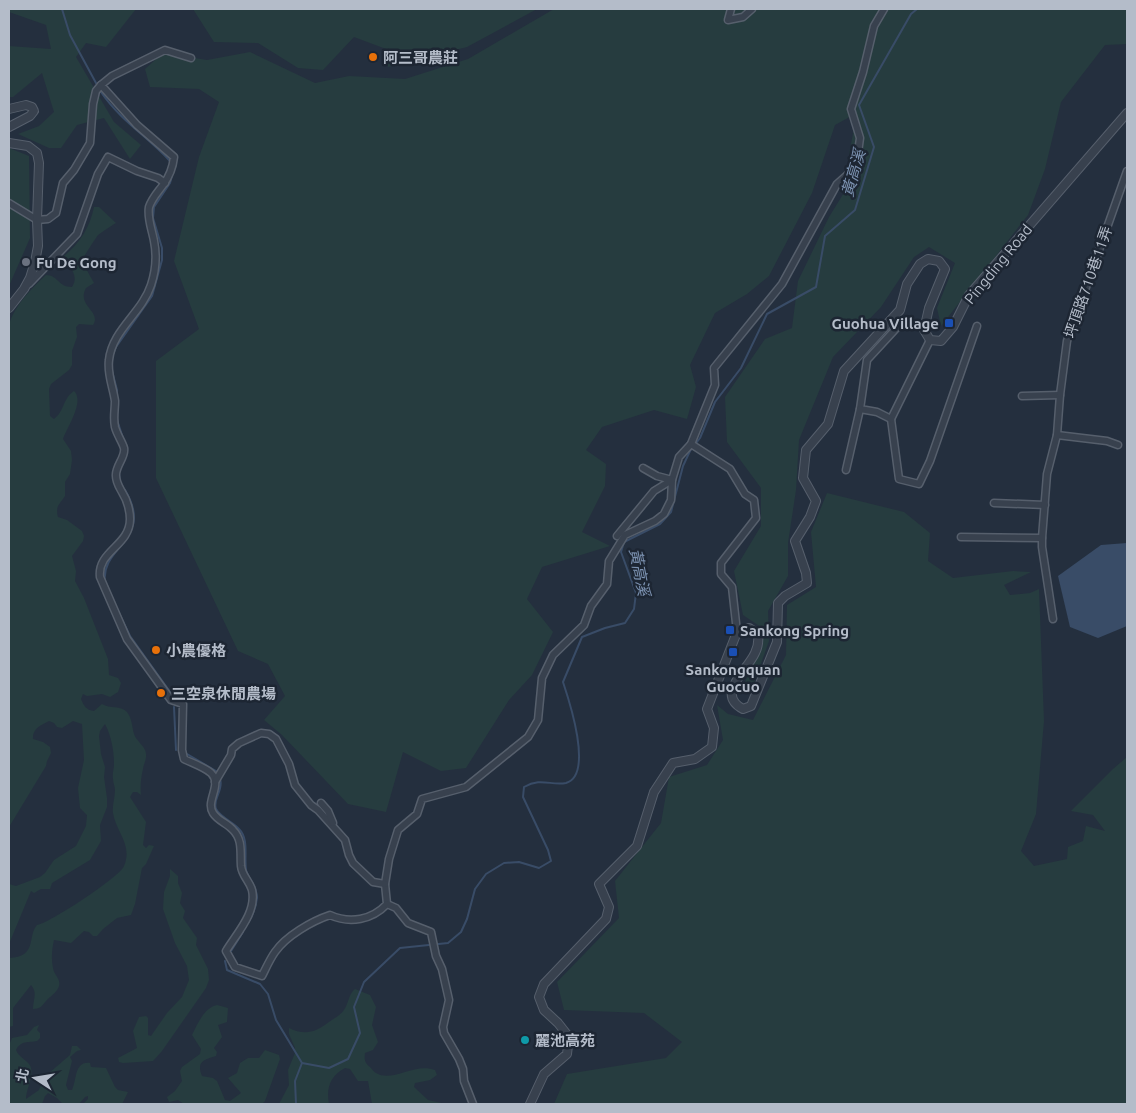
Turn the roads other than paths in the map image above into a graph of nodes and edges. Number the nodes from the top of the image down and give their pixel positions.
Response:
1 (731, 9) edge
2 (752, 9) edge
3 (884, 9) edge
4 (192, 58) dead end
5 (102, 86) junction
6 (9, 109) edge
7 (1127, 113) edge
8 (9, 127) edge
9 (9, 142) edge
10 (1127, 171) edge
11 (165, 183) junction
12 (9, 203) edge
13 (37, 220) junction
14 (24, 289) junction
15 (9, 308) edge
16 (903, 321) dead end
17 (977, 326) dead end
18 (930, 340) junction
19 (1060, 395) junction
20 (1022, 396) dead end
21 (860, 409) junction
22 (891, 419) junction
23 (1057, 435) junction
24 (691, 444) junction
25 (1118, 446) dead end
26 (643, 468) dead end
27 (846, 470) dead end
28 (672, 480) junction
29 (994, 503) dead end
30 (1045, 505) junction
31 (616, 536) dead end
32 (962, 538) dead end
33 (1042, 538) junction
34 (1053, 619) dead end
35 (737, 632) junction
36 (215, 782) junction
37 (320, 803) dead end
38 (336, 830) junction
39 (385, 884) junction
40 (387, 904) junction
41 (473, 1104) edge
42 (530, 1104) edge

1 - 2 street
3 - 24 street
4 - 5 street
5 - 11 street
5 - 13 street
6 - 8 street
7 - 18 street, Pingding Road
9 - 13 street
10 - 19 street, 坪頂路710巷11弄
11 - 14 street
11 - 36 street
12 - 13 street
13 - 14 street
14 - 15 street
16 - 21 street
17 - 22 street
18 - 22 street
18 - 35 street
19 - 20 street
19 - 23 street, 坪頂路710巷11弄
21 - 22 street
21 - 27 street
23 - 25 street
23 - 30 street, 坪頂路710巷11弄
24 - 28 street
24 - 35 street
26 - 28 street
28 - 31 street
28 - 39 street
29 - 30 street
30 - 33 street, 坪頂路710巷11弄
32 - 33 street
33 - 34 street, 坪頂路710巷11弄
35 - 42 street
36 - 38 street
36 - 40 street
37 - 38 street
38 - 39 street
39 - 40 street
40 - 41 street

